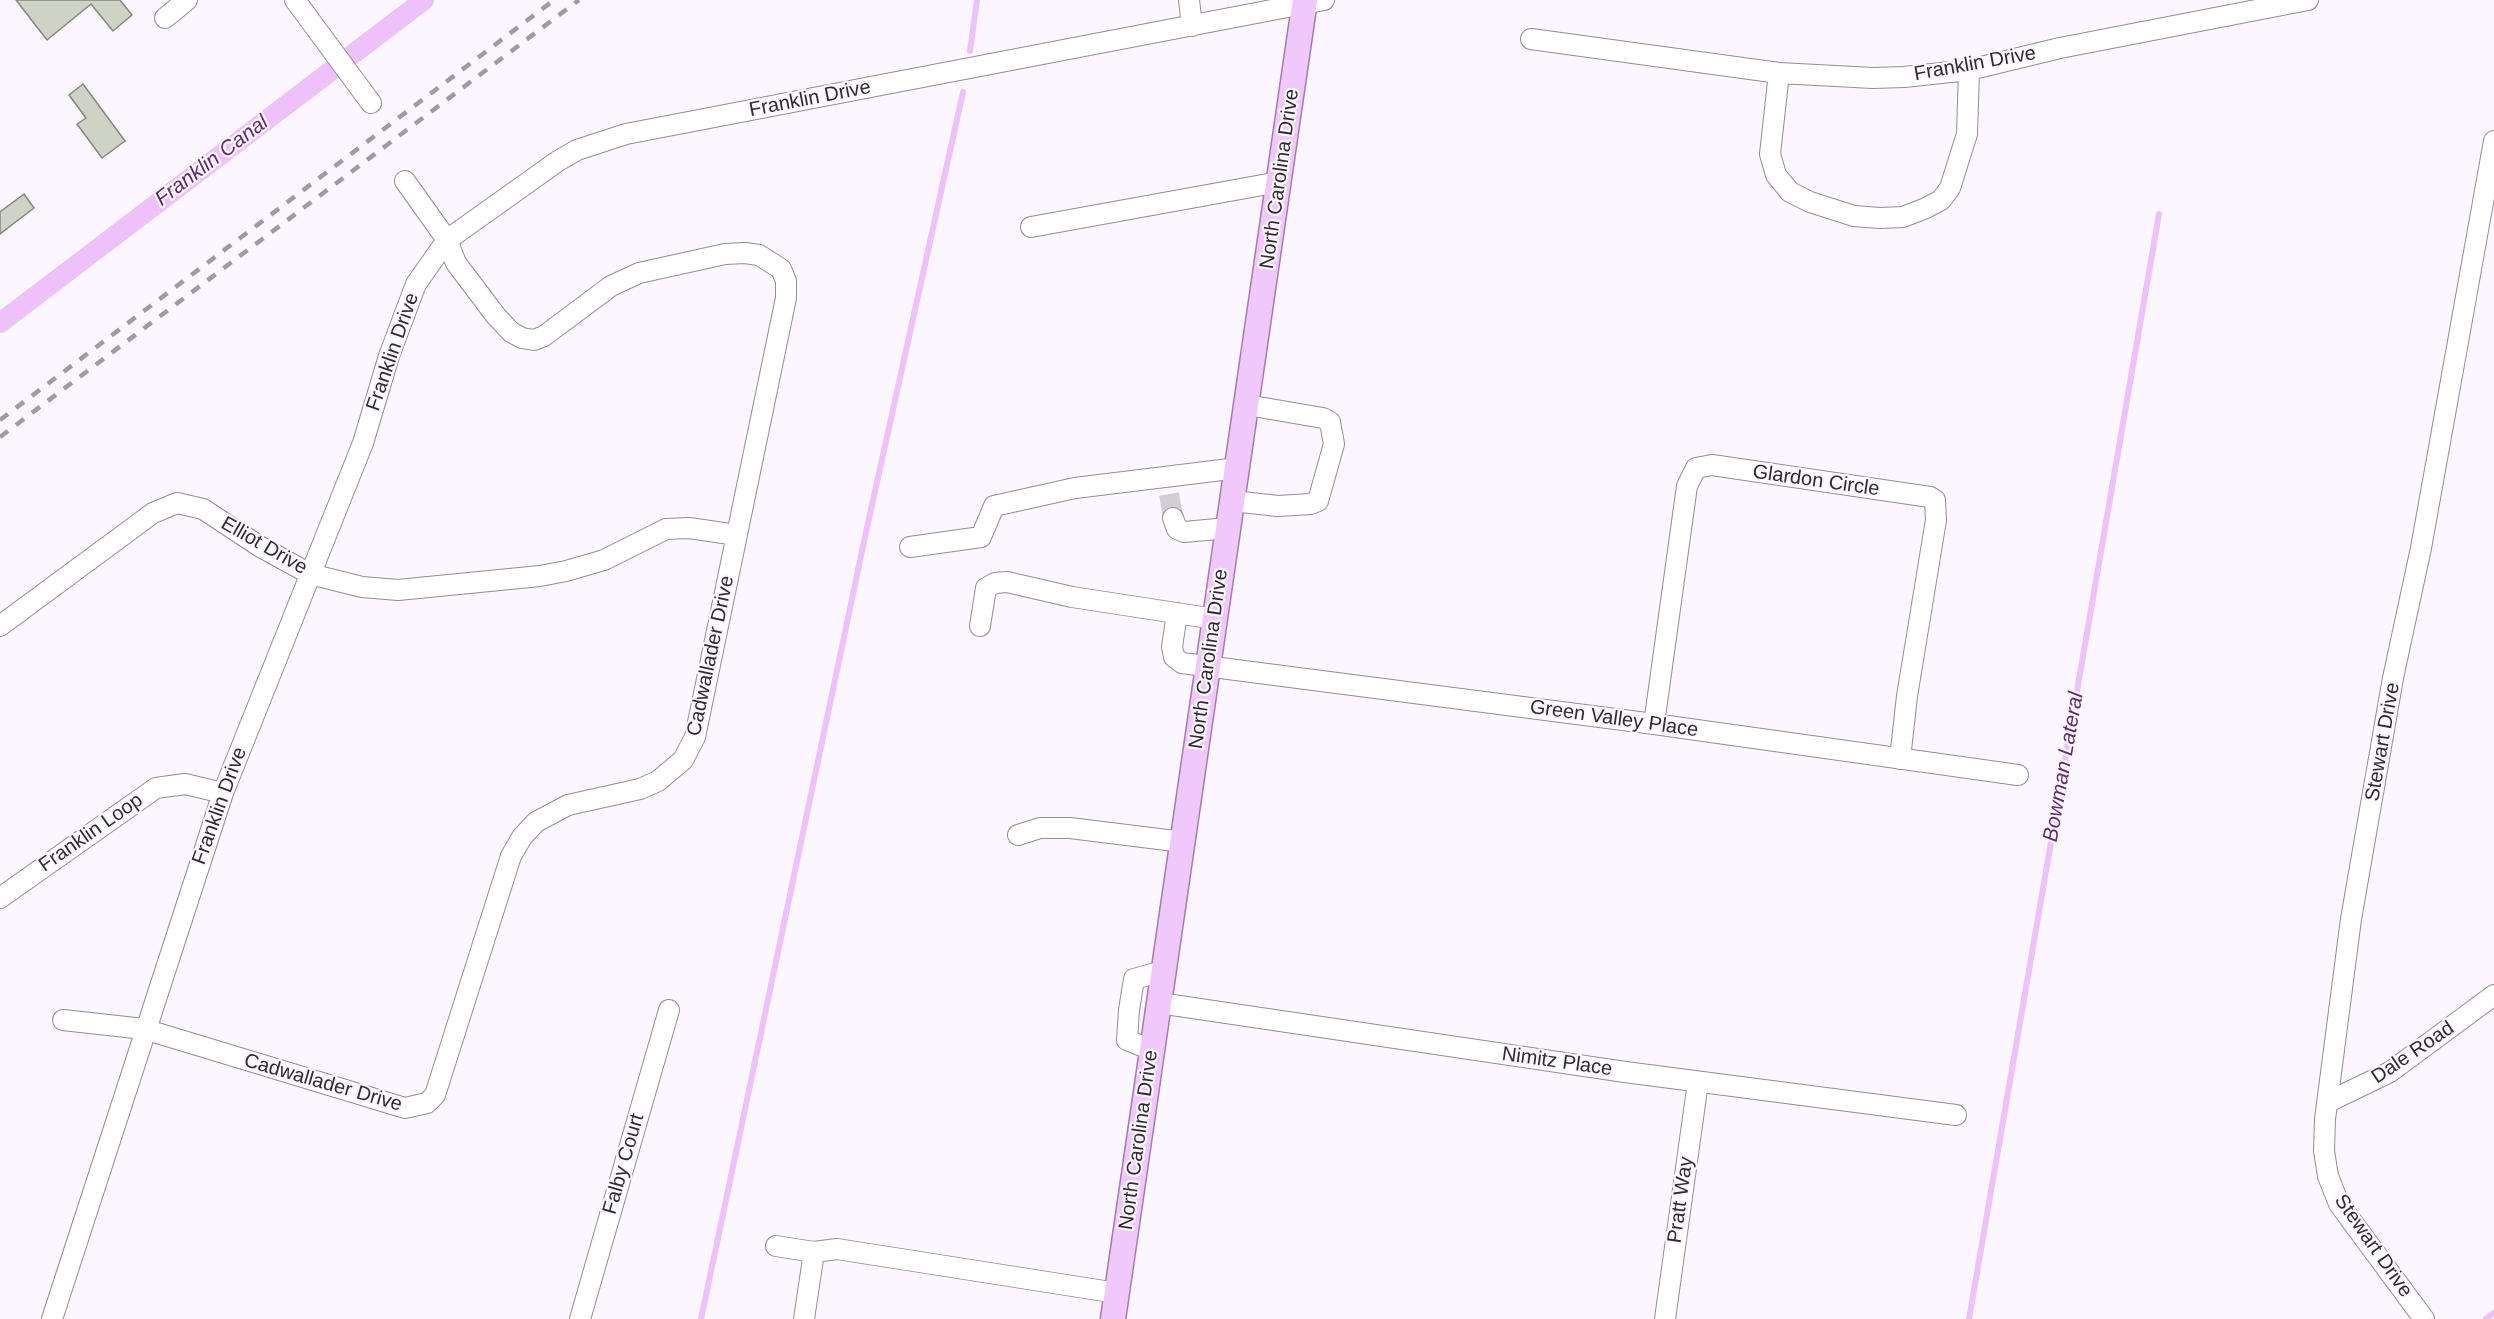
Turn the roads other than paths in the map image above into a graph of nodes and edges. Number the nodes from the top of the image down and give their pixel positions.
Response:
1 (187, 0) edge
2 (295, 0) edge
3 (1189, 0) edge
4 (2308, 0) edge
5 (1311, 1) edge
6 (165, 18) dead end
7 (1192, 26) junction
8 (1531, 39) dead end
9 (1969, 70) junction
10 (1779, 73) junction
11 (371, 103) dead end
12 (2494, 141) edge
13 (405, 181) dead end
14 (1279, 182) junction
15 (1031, 227) dead end
16 (447, 240) junction
17 (1247, 405) junction
18 (1238, 468) junction
19 (1232, 501) junction
20 (1173, 518) dead end
21 (1228, 528) junction
22 (737, 535) junction
23 (910, 548) dead end
24 (310, 574) junction
25 (1177, 613) junction
26 (1215, 619) junction
27 (0, 626) edge
28 (980, 626) dead end
29 (1209, 668) junction
30 (1654, 724) junction
31 (1900, 759) junction
32 (2018, 775) dead end
33 (223, 793) junction
34 (1018, 835) dead end
35 (1183, 842) junction
36 (0, 898) edge
37 (1163, 971) junction
38 (2494, 995) edge
39 (1159, 1003) junction
40 (669, 1010) dead end
41 (63, 1020) dead end
42 (144, 1029) junction
43 (1152, 1050) junction
44 (1698, 1082) junction
45 (2328, 1102) junction
46 (1956, 1115) dead end
47 (776, 1246) dead end
48 (814, 1252) junction
49 (1117, 1293) junction
50 (52, 1319) edge
51 (580, 1319) edge
52 (804, 1319) edge
53 (1113, 1319) edge
54 (1665, 1319) edge
55 (2424, 1319) edge

1 - 6 street
2 - 11 street
3 - 7 street
4 - 9 street, Franklin Drive
5 - 7 street, Franklin Drive
5 - 14 main road, North Carolina Drive
7 - 16 street, Franklin Drive
8 - 10 street, Franklin Drive
9 - 10 street, Franklin Drive
9 - 10 street
12 - 45 street, Stewart Drive
13 - 16 street, Cadwallader Drive
14 - 15 street
14 - 17 main road, North Carolina Drive
16 - 22 street, Cadwallader Drive
16 - 24 street, Franklin Drive
17 - 18 main road, North Carolina Drive
17 - 19 street
18 - 19 main road, North Carolina Drive
18 - 23 street
19 - 21 main road, North Carolina Drive
20 - 21 street
21 - 26 main road, North Carolina Drive
22 - 24 street, Elliot Drive
22 - 42 street, Cadwallader Drive
24 - 27 street, Elliot Drive
24 - 33 street, Franklin Drive
25 - 26 street
25 - 28 street
25 - 29 street, Green Valley Place
26 - 29 main road, North Carolina Drive
29 - 30 street, Green Valley Place
29 - 35 main road, North Carolina Drive
30 - 31 street, Green Valley Place
30 - 31 street, Glardon Circle
31 - 32 street, Green Valley Place
33 - 36 street, Franklin Loop
33 - 42 street, Franklin Drive
34 - 35 street
35 - 37 main road, North Carolina Drive
37 - 39 main road, North Carolina Drive
37 - 43 street
38 - 45 street, Dale Road
39 - 43 main road, North Carolina Drive
39 - 44 street, Nimitz Place
40 - 51 street, Falby Court
41 - 42 street, Cadwallader Drive
42 - 50 street, Franklin Drive
43 - 49 main road, North Carolina Drive
44 - 46 street, Nimitz Place
44 - 54 street, Pratt Way
45 - 55 street, Stewart Drive
47 - 48 street
48 - 49 street
48 - 52 street
49 - 53 main road, North Carolina Drive

